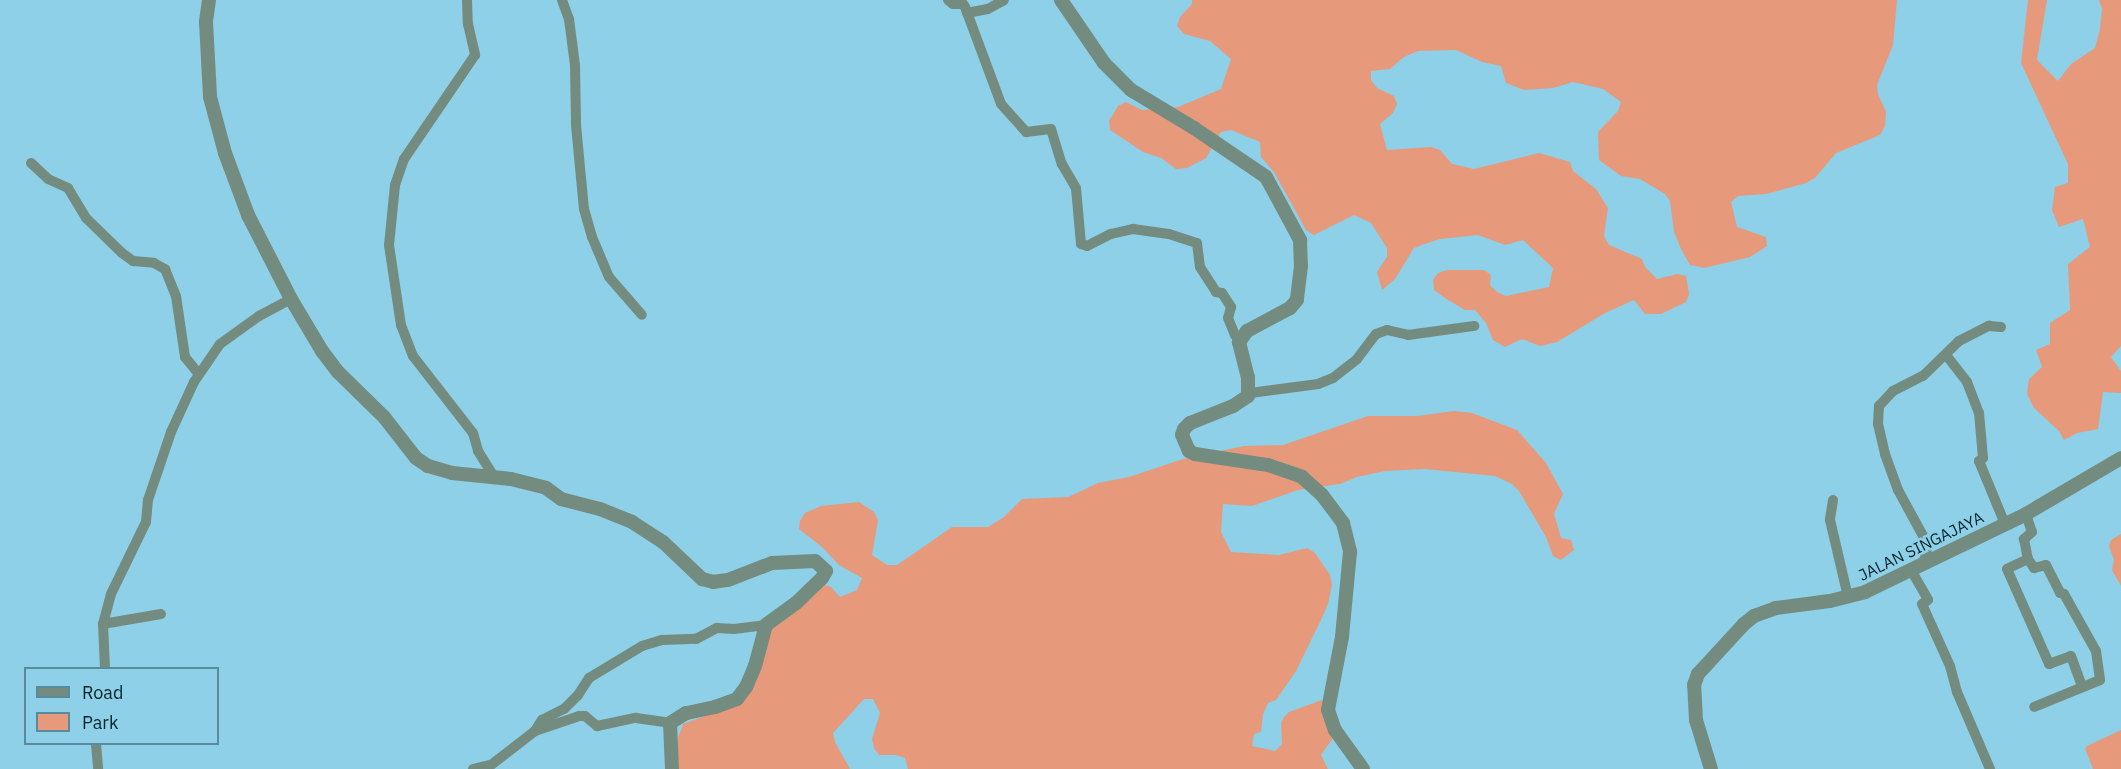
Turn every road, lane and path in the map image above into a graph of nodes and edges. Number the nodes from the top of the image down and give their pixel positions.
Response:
1 (209, 0) edge
2 (467, 0) edge
3 (562, 0) edge
4 (948, 0) edge
5 (1004, 0) edge
6 (1061, 0) edge
7 (967, 13) junction
8 (31, 163) dead end
9 (291, 299) junction
10 (642, 315) dead end
11 (1474, 326) dead end
12 (2001, 327) dead end
13 (1240, 339) junction
14 (1946, 355) junction
15 (199, 374) junction
16 (1250, 393) junction
17 (2117, 460) edge
18 (494, 477) junction
19 (1833, 500) dead end
20 (2026, 514) junction
21 (2005, 524) junction
22 (2028, 559) junction
23 (1917, 568) junction
24 (1848, 597) junction
25 (161, 614) dead end
26 (103, 624) junction
27 (766, 626) junction
28 (105, 667) edge
29 (2082, 687) junction
30 (2034, 707) dead end
31 (670, 723) junction
32 (535, 731) junction
33 (96, 745) edge
34 (98, 769) edge
35 (473, 769) edge
36 (672, 769) edge
37 (1363, 769) edge
38 (1711, 769) edge
39 (1990, 769) edge

1 - 9 street
2 - 18 street
3 - 10 street
4 - 7 street
5 - 7 street
6 - 13 street
7 - 13 street
8 - 15 street
9 - 15 street
9 - 18 street
11 - 16 street
12 - 14 street
13 - 16 street
14 - 21 street
14 - 23 street
15 - 26 street
16 - 37 street
17 - 20 street, JALAN SINGAJAYA
18 - 27 street
19 - 24 street
20 - 21 street, JALAN SINGAJAYA
20 - 22 street
21 - 23 street, JALAN SINGAJAYA
22 - 29 street
22 - 29 street
23 - 24 street, JALAN SINGAJAYA
23 - 39 street
24 - 38 street, JALAN SINGAJAYA
25 - 26 street
26 - 28 street
27 - 31 street
27 - 32 street
29 - 30 street
31 - 32 street
31 - 36 street
32 - 35 street
33 - 34 street

